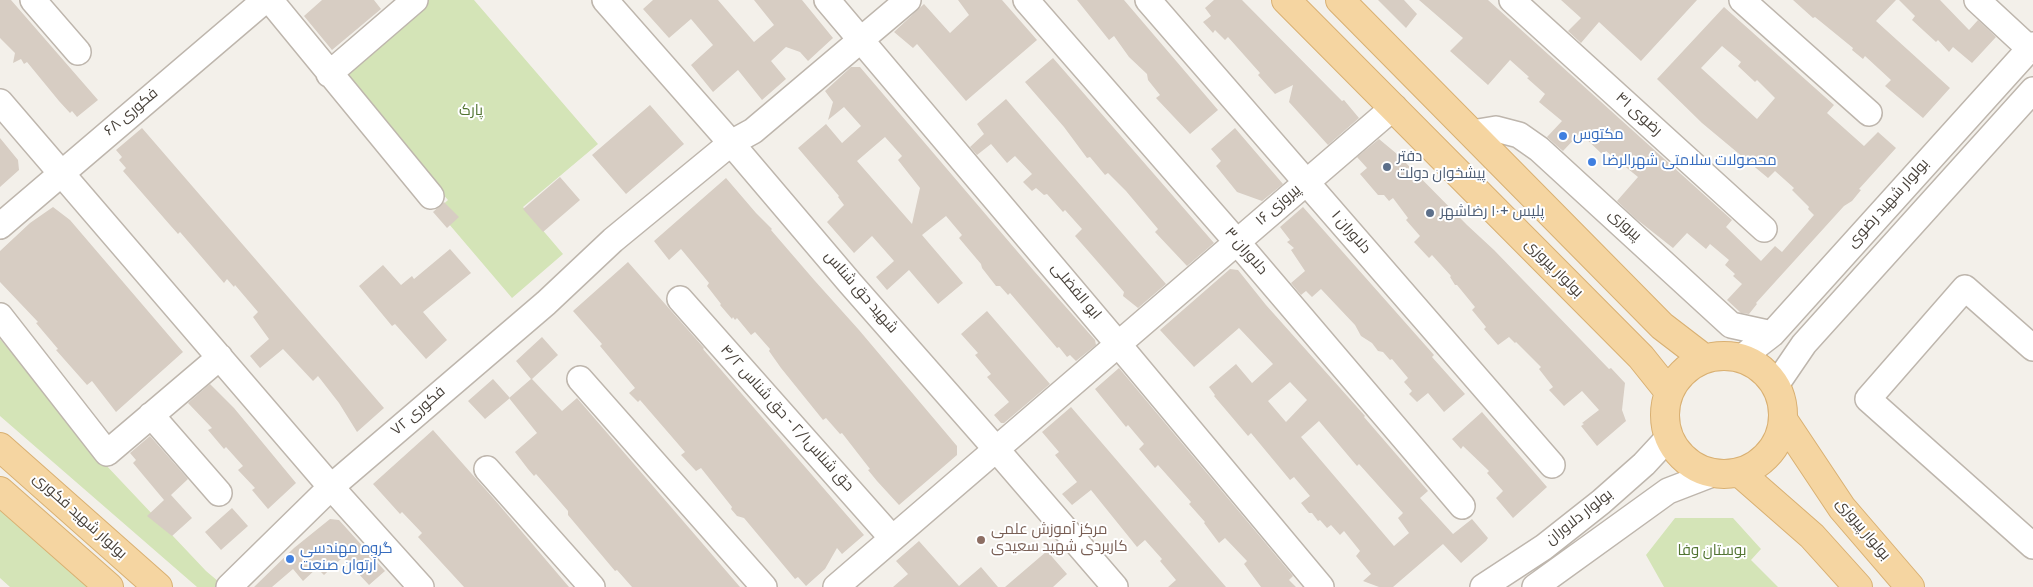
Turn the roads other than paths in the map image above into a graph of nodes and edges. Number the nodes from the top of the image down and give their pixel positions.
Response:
1 (33, 0) edge
2 (265, 0) edge
3 (270, 0) edge
4 (415, 0) edge
5 (605, 0) edge
6 (827, 0) edge
7 (908, 0) edge
8 (1026, 0) edge
9 (1148, 0) edge
10 (1286, 0) edge
11 (1340, 0) edge
12 (1512, 0) edge
13 (1742, 0) edge
14 (1976, 0) edge
15 (862, 40) junction
16 (2032, 47) edge
17 (78, 52) dead end
18 (330, 74) junction
19 (2033, 90) edge
20 (0, 102) edge
21 (1394, 107) junction
22 (1869, 114) dead end
23 (1472, 133) junction
24 (731, 142) junction
25 (62, 174) junction
26 (1306, 182) junction
27 (431, 196) dead end
28 (0, 226) edge
29 (1764, 229) dead end
30 (1237, 242) junction
31 (680, 299) dead end
32 (0, 316) edge
33 (1772, 334) junction
34 (1118, 344) junction
35 (2033, 348) edge
36 (220, 357) junction
37 (1706, 358) junction
38 (1741, 358) junction
39 (580, 379) dead end
40 (1776, 385) junction
41 (1669, 392) junction
42 (151, 415) junction
43 (1784, 421) junction
44 (1668, 437) junction
45 (0, 447) edge
46 (996, 449) junction
47 (1552, 465) dead end
48 (487, 468) dead end
49 (1740, 473) junction
50 (1712, 474) junction
51 (331, 487) junction
52 (0, 491) edge
53 (219, 493) dead end
54 (1462, 506) dead end
55 (892, 538) junction
56 (2033, 546) edge
57 (109, 587) edge
58 (158, 587) edge
59 (229, 587) edge
60 (421, 587) edge
61 (592, 587) edge
62 (764, 587) edge
63 (836, 587) edge
64 (1114, 587) edge
65 (1321, 587) edge
66 (1483, 587) edge
67 (1535, 587) edge
68 (1858, 587) edge
69 (1910, 587) edge

1 - 17 street
2 - 25 street, فکوری ۶۸
3 - 18 street
4 - 18 street
5 - 24 street, شهید حق شناس
6 - 15 street, ابو الفضلی
7 - 15 street, فکوری ۷۲
8 - 30 street, دلاوران ۳
9 - 26 street, دلاوران ۱
10 - 21 main road, بولوار پیروزی
11 - 23 main road
12 - 29 street, رضوی ۴۱
13 - 22 street
14 - 16 street
15 - 24 street, فکوری ۷۲
15 - 34 street, ابو الفضلی
16 - 33 street, بولوار شهید رضوی
18 - 27 street
19 - 40 street, بولوار شهید رضوی
20 - 25 street
21 - 26 street, پیروزی ۱۶
21 - 41 main road, بولوار پیروزی
23 - 33 street, پیروزی
23 - 37 main road
24 - 46 street, شهید حق شناس
24 - 51 street, فکوری ۷۲
25 - 28 street, فکوری ۶۸
25 - 36 street
26 - 30 street, پیروزی ۱۶
26 - 47 street, دلاوران ۱
30 - 34 street, پیروزی ۱۶
30 - 54 street, دلاوران ۳
31 - 55 street, حق شناس۲/۱ - حق شناس ۴/۲
32 - 42 street
33 - 38 street, بولوار شهید رضوی
34 - 46 street, پیروزی ۱۶
34 - 65 street, ابو الفضلی
35 - 56 street
36 - 42 street
36 - 51 street
37 - 38 main road
37 - 41 main road
38 - 40 main road
39 - 62 street
40 - 43 main road
41 - 44 main road
42 - 53 street
43 - 49 main road
43 - 69 main road, بولوار پیروزی
44 - 50 main road
44 - 66 street, بولوار دلاوران
45 - 58 main road, بولوار شهید فکوری
46 - 55 street, پیروزی ۱۶
46 - 64 street, شهید حق شناس
48 - 61 street
49 - 50 main road
49 - 68 main road
50 - 67 street, بولوار دلاوران
51 - 59 street, فکوری ۷۲
51 - 60 street
52 - 57 main road
55 - 63 street

